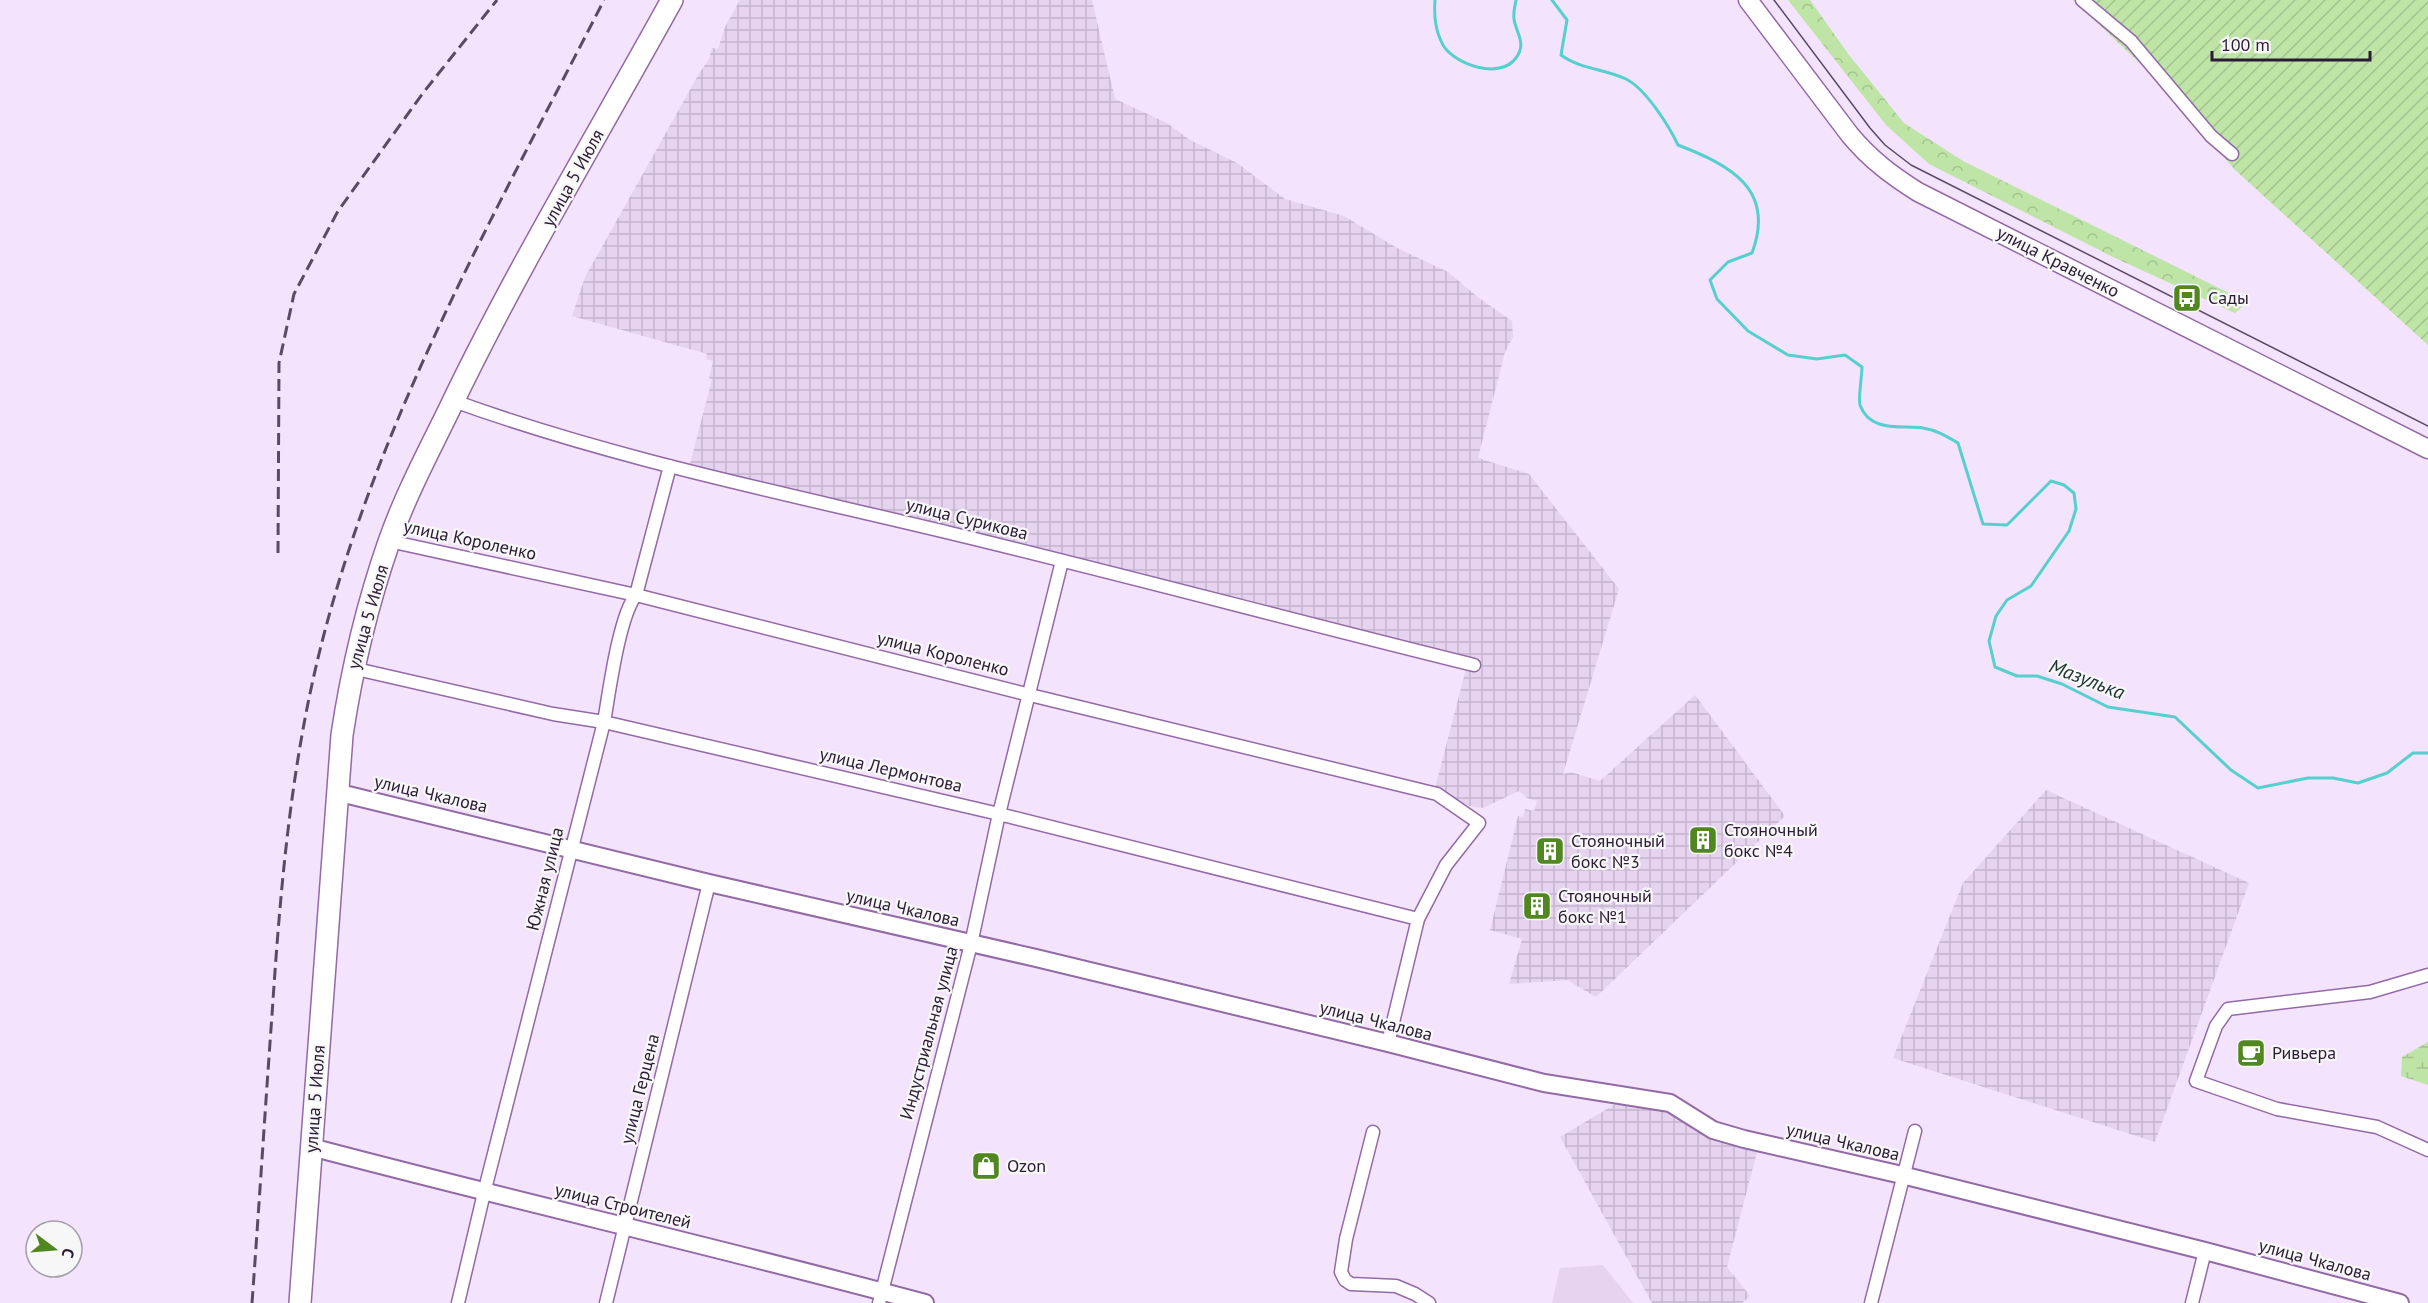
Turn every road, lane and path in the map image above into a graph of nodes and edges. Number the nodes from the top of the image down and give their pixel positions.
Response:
1 (672, 0) edge
2 (1748, 0) edge
3 (2082, 0) edge
4 (2232, 154) dead end
5 (453, 401) junction
6 (2428, 449) edge
7 (669, 466) junction
8 (389, 541) junction
9 (1062, 561) junction
10 (636, 595) junction
11 (1474, 665) dead end
12 (352, 668) junction
13 (1030, 695) junction
14 (604, 722) junction
15 (336, 792) junction
16 (999, 814) junction
17 (571, 848) junction
18 (709, 883) junction
19 (1418, 920) junction
20 (971, 944) junction
21 (2428, 975) edge
22 (1388, 1043) junction
23 (1915, 1131) dead end
24 (1373, 1132) dead end
25 (311, 1147) junction
26 (2428, 1150) edge
27 (1902, 1175) junction
28 (484, 1193) junction
29 (625, 1226) junction
30 (2205, 1251) junction
31 (881, 1297) edge
32 (300, 1303) edge
33 (458, 1303) edge
34 (606, 1303) edge
35 (925, 1303) edge
36 (1429, 1303) edge
37 (1870, 1303) edge
38 (2192, 1303) edge
39 (2400, 1303) edge

1 - 5 highway, улица 5 Июля
2 - 6 main road, улица Кравченко
3 - 4 street
5 - 7 street, улица Сурикова
5 - 8 highway, улица 5 Июля
7 - 9 street, улица Сурикова
7 - 10 street, Южная улица
8 - 10 street, улица Короленко
8 - 12 highway, улица 5 Июля
9 - 11 street, улица Сурикова
9 - 13 street, Индустриальная улица
10 - 13 street, улица Короленко
10 - 14 street, Южная улица
12 - 14 street, улица Лермонтова
12 - 15 highway, улица 5 Июля
13 - 16 street, Индустриальная улица
13 - 19 street, улица Короленко
14 - 16 street, улица Лермонтова
14 - 17 street, Южная улица
15 - 17 street, улица Чкалова
15 - 25 highway, улица 5 Июля
16 - 19 street, улица Лермонтова
16 - 20 street, Индустриальная улица
17 - 18 street, улица Чкалова
17 - 28 street, Южная улица
18 - 20 street, улица Чкалова
18 - 29 street, улица Герцена
19 - 22 street
20 - 22 street, улица Чкалова
20 - 31 street, Индустриальная улица
21 - 26 street
22 - 27 street, улица Чкалова
23 - 27 street
24 - 36 street
25 - 28 street, улица Строителей
25 - 32 highway, улица 5 Июля
27 - 30 street, улица Чкалова
27 - 37 street
28 - 29 street, улица Строителей
28 - 33 street, Южная улица
29 - 31 street, улица Строителей
29 - 34 street, улица Герцена
30 - 38 street
30 - 39 street, улица Чкалова
31 - 35 street, улица Строителей

